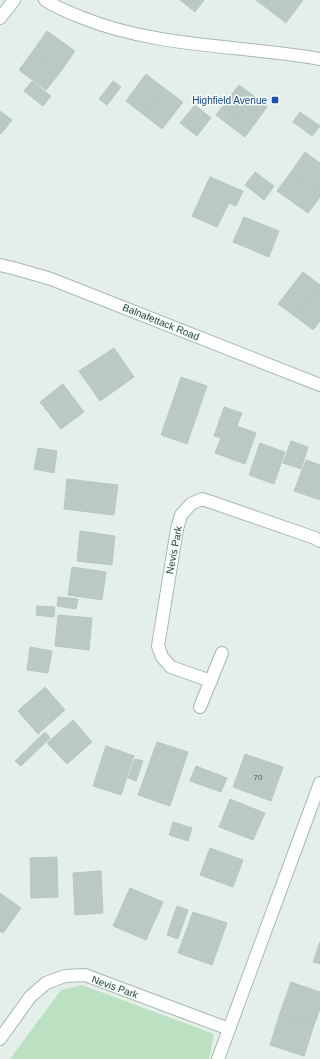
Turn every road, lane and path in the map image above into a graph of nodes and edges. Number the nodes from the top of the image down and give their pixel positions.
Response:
1 (14, 0) edge
2 (45, 0) edge
3 (0, 18) edge
4 (320, 59) edge
5 (0, 265) edge
6 (320, 385) edge
7 (320, 541) edge
8 (222, 653) dead end
9 (210, 681) junction
10 (200, 707) dead end
11 (320, 783) edge
12 (229, 1029) junction
13 (0, 1039) edge
14 (218, 1059) edge

1 - 3 street
2 - 4 street
5 - 6 street, Balnafettack Road
7 - 9 street, Nevis Park
8 - 9 street
9 - 10 street
11 - 12 street
12 - 13 street, Nevis Park
12 - 14 street

